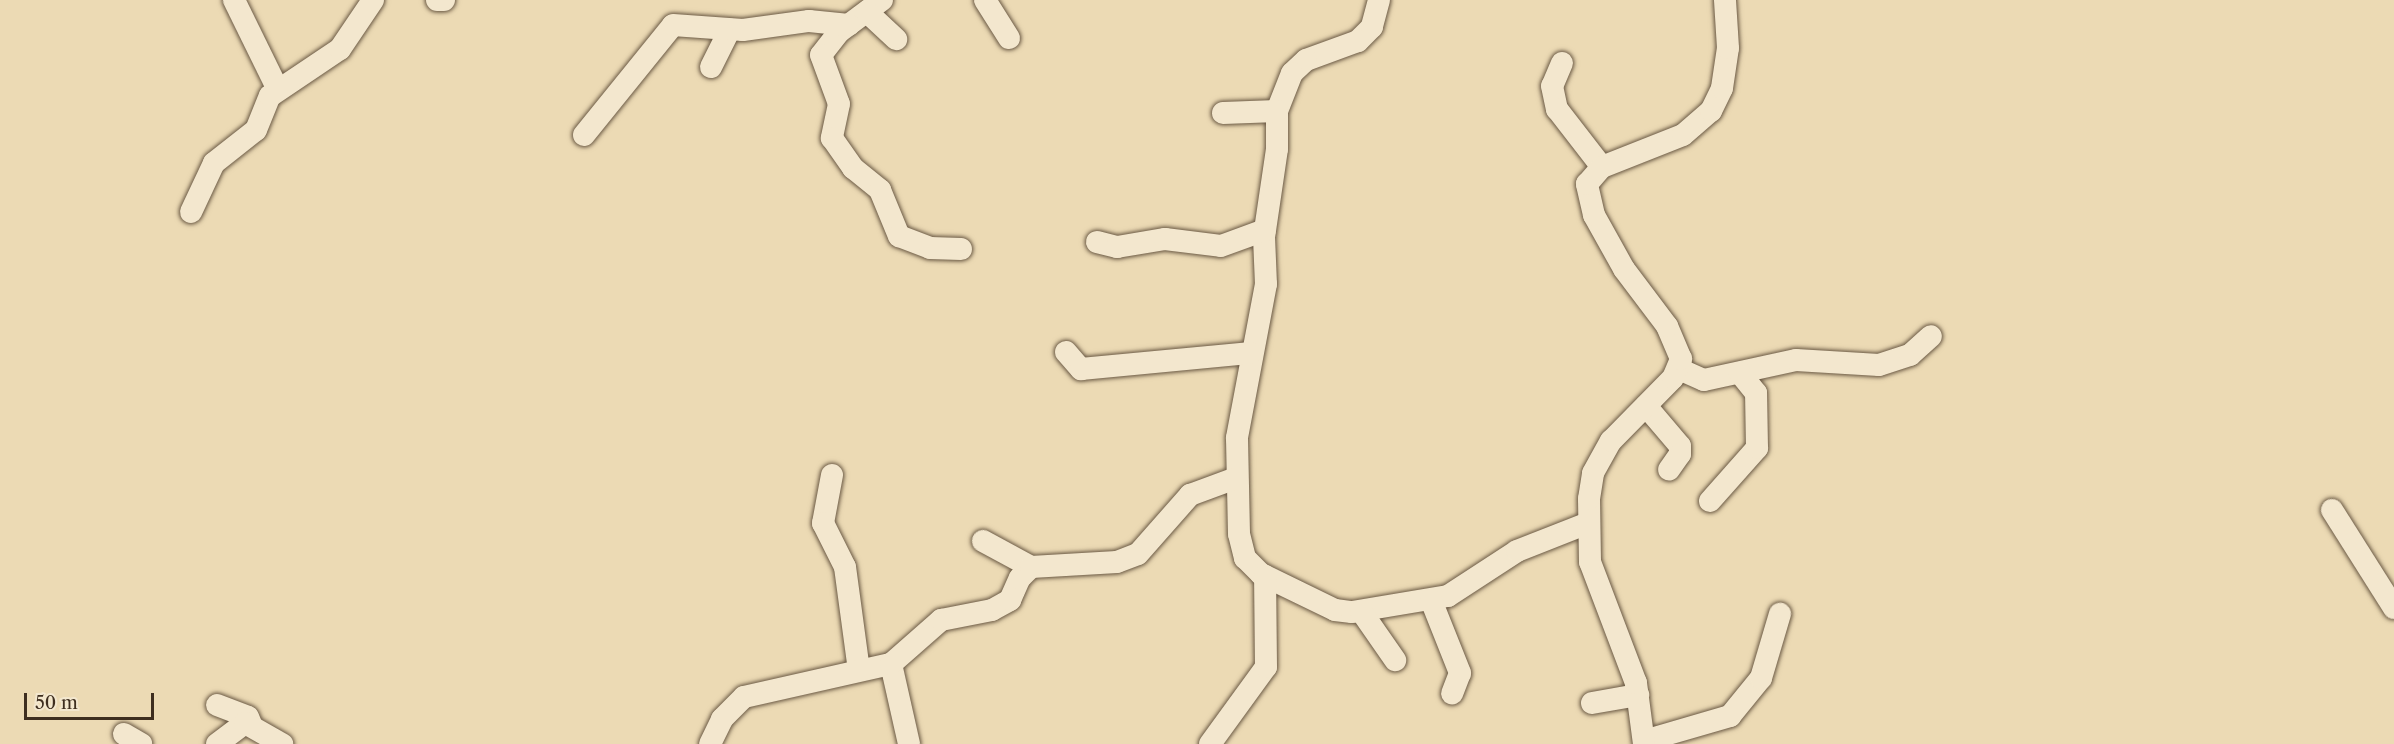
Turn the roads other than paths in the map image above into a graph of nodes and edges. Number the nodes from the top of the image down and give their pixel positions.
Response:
1 (234, 0) edge
2 (373, 0) edge
3 (437, 0) edge
4 (444, 0) edge
5 (985, 0) edge
6 (1379, 0) edge
7 (1725, 0) edge
8 (866, 12) edge
9 (730, 29) junction
10 (1009, 38) dead end
11 (896, 39) dead end
12 (1562, 63) dead end
13 (711, 67) dead end
14 (278, 90) junction
15 (1277, 111) junction
16 (1223, 113) dead end
17 (584, 135) dead end
18 (1602, 167) junction
19 (191, 212) dead end
20 (1265, 230) junction
21 (1097, 242) dead end
22 (961, 249) dead end
23 (1931, 336) dead end
24 (1066, 352) dead end
25 (1251, 353) junction
26 (1679, 369) junction
27 (1740, 373) junction
28 (1646, 406) junction
29 (1669, 471) dead end
30 (832, 475) dead end
31 (1236, 478) junction
32 (1710, 501) dead end
33 (2332, 510) dead end
34 (1588, 523) junction
35 (983, 541) dead end
36 (1031, 567) junction
37 (1265, 576) junction
38 (1431, 600) junction
39 (2394, 608) edge
40 (1361, 611) junction
41 (1780, 614) dead end
42 (1395, 660) dead end
43 (891, 664) junction
44 (859, 670) junction
45 (1452, 694) dead end
46 (1638, 695) junction
47 (1592, 703) dead end
48 (217, 705) dead end
49 (251, 724) junction
50 (1644, 742) edge
51 (217, 744) edge
52 (282, 744) edge
53 (710, 744) edge
54 (909, 744) edge
55 (1209, 744) edge

1 - 14 street
2 - 14 street
3 - 4 street
5 - 10 street
6 - 15 street
7 - 18 street
8 - 9 street
8 - 11 street
8 - 22 street
9 - 13 street
9 - 17 street
12 - 18 street
14 - 19 street
15 - 16 street
15 - 20 street
18 - 26 street
20 - 21 street
20 - 25 street
23 - 27 street
24 - 25 street
25 - 31 street
26 - 27 street
26 - 28 street
27 - 32 street
28 - 29 street
28 - 34 street
30 - 44 street
31 - 36 street
31 - 37 street
33 - 39 street
34 - 38 street
34 - 46 street
35 - 36 street
36 - 43 street
37 - 40 street
37 - 55 street
38 - 40 street
38 - 45 street
40 - 42 street
41 - 50 street
43 - 44 street
43 - 54 street
44 - 53 street
46 - 47 street
46 - 50 street
48 - 49 street
49 - 51 street
49 - 52 street

